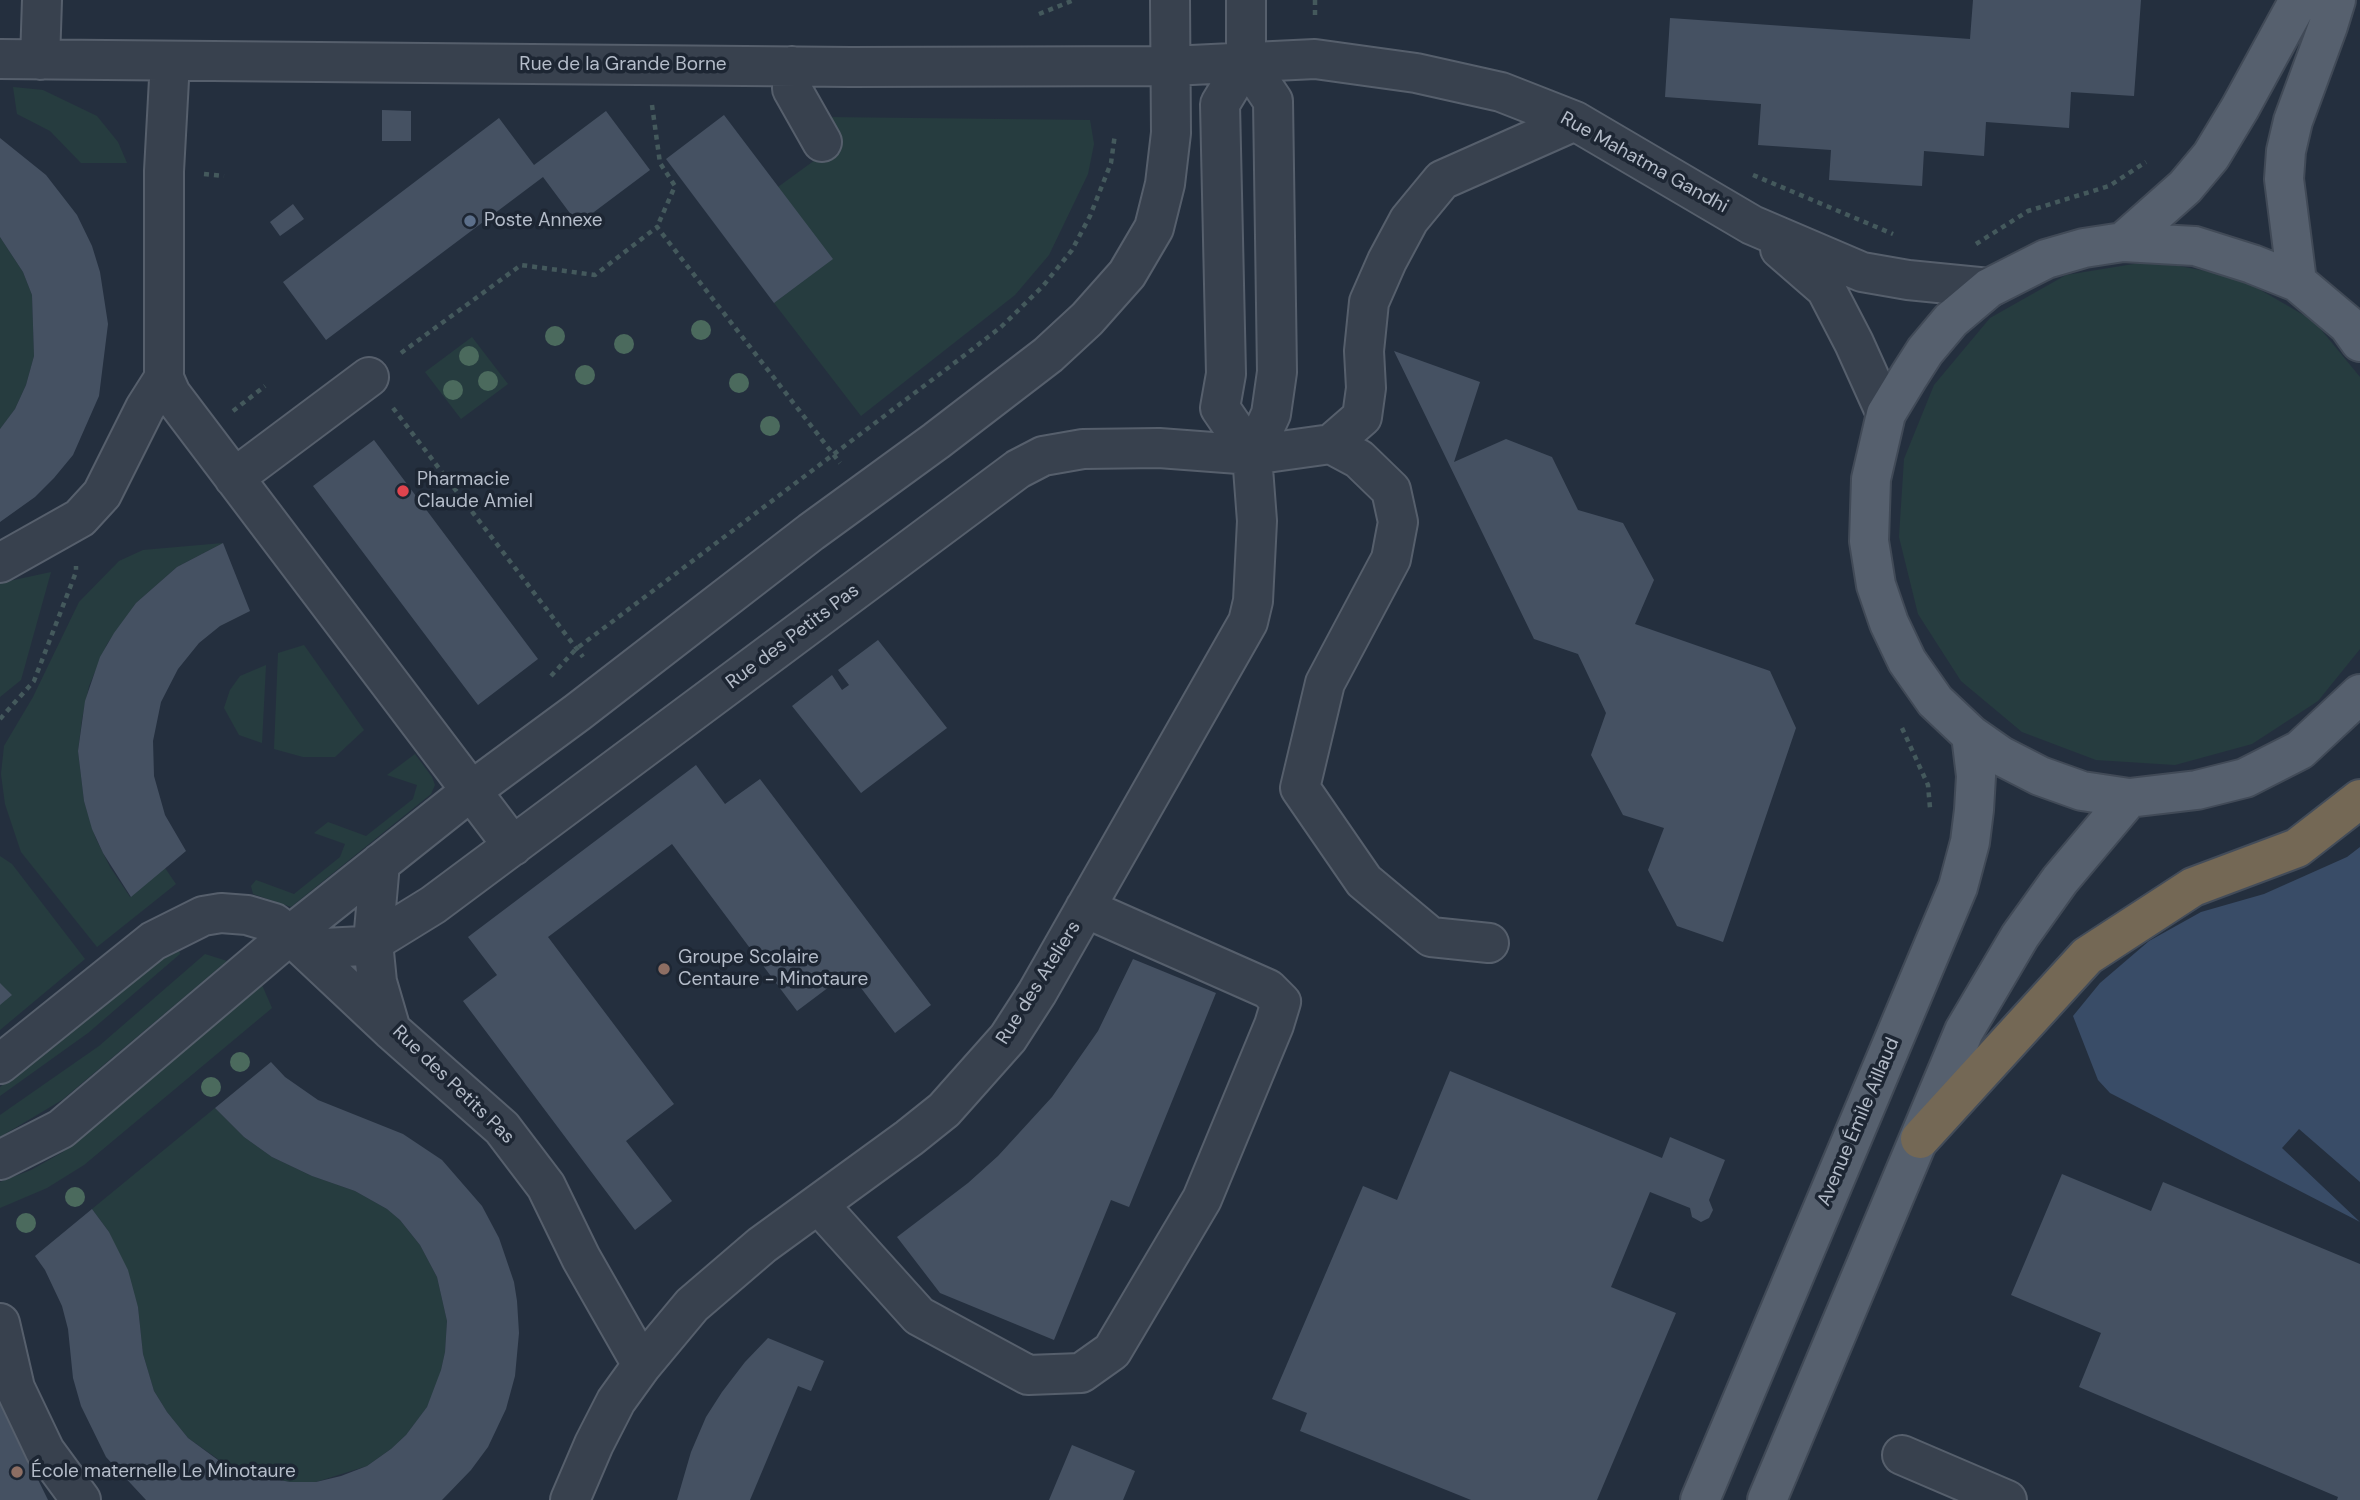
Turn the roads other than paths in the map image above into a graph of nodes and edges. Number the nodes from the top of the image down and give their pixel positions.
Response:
1 (42, 0) edge
2 (1170, 0) edge
3 (1246, 0) edge
4 (2300, 0) edge
5 (2336, 0) edge
6 (0, 59) edge
7 (40, 60) junction
8 (170, 61) junction
9 (1246, 61) junction
10 (792, 66) junction
11 (1171, 66) junction
12 (1576, 121) junction
13 (822, 142) dead end
14 (1752, 225) junction
15 (2123, 242) junction
16 (2297, 282) junction
17 (1989, 288) junction
18 (2360, 342) edge
19 (369, 377) road end
20 (164, 378) junction
21 (1886, 414) junction
22 (1331, 444) junction
23 (1252, 455) junction
24 (234, 478) junction
25 (0, 563) edge
26 (2360, 694) edge
27 (1971, 735) junction
28 (471, 791) junction
29 (2129, 798) junction
30 (2360, 799) edge
31 (513, 846) junction
32 (380, 863) junction
33 (1085, 908) junction
34 (297, 942) junction
35 (373, 942) junction
36 (1489, 943) dead end
37 (391, 1030) junction
38 (0, 1064) edge
39 (1920, 1139) junction
40 (0, 1160) edge
41 (819, 1205) junction
42 (0, 1323) edge
43 (642, 1365) junction
44 (1902, 1455) dead end
45 (81, 1500) edge
46 (570, 1500) edge
47 (1700, 1500) edge
48 (1767, 1500) edge
49 (2007, 1500) edge

1 - 7 street
2 - 11 street
3 - 9 street
4 - 15 main road
5 - 16 main road
6 - 7 street, Rue de la Grande Borne
7 - 8 street, Rue de la Grande Borne
8 - 10 street, Rue de la Grande Borne
8 - 20 street
9 - 11 street, Rue de la Grande Borne
9 - 12 street, Rue Mahatma Gandhi
9 - 23 street
9 - 23 street
10 - 11 street, Rue de la Grande Borne
10 - 13 street
11 - 28 street
12 - 14 street, Rue Mahatma Gandhi
12 - 22 street
14 - 17 street, Rue Mahatma Gandhi
14 - 21 street, Rue Mahatma Gandhi
15 - 16 main road
15 - 17 main road
16 - 18 main road
17 - 21 main road
19 - 24 street
20 - 24 street
20 - 25 street
21 - 27 main road
22 - 23 street, Rue des Petits Pas
22 - 36 street
23 - 31 street, Rue des Petits Pas
23 - 33 street, Rue des Ateliers
24 - 28 street
26 - 29 main road
27 - 29 main road
27 - 47 main road, Avenue Émile Aillaud
28 - 31 street
28 - 32 street
29 - 39 main road
30 - 39 highway
31 - 35 street, Rue des Petits Pas
32 - 34 street
32 - 35 street
33 - 41 street, Rue des Ateliers
33 - 41 street
34 - 35 street, Rue des Petits Pas
34 - 37 street
34 - 38 street
34 - 40 street
35 - 37 street, Rue des Petits Pas
37 - 43 street, Rue des Petits Pas
39 - 48 main road
41 - 43 street, Rue des Ateliers
42 - 45 street
43 - 46 street, Rue des Ateliers
44 - 49 street

